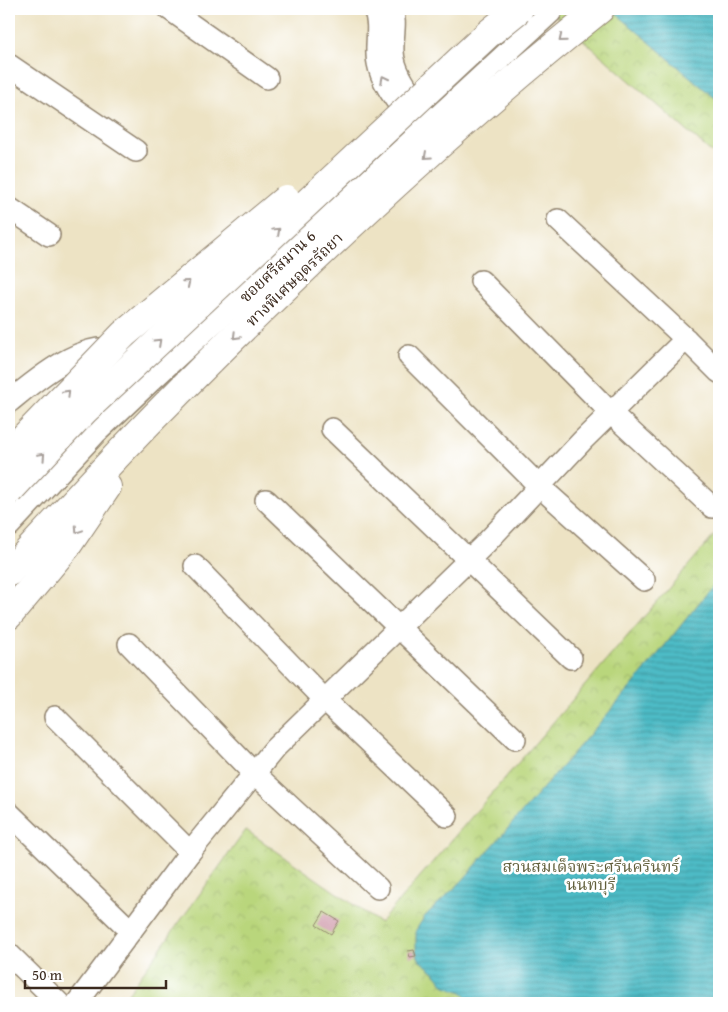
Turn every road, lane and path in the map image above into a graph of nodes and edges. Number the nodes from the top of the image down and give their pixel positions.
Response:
1 (169, 9) edge
2 (374, 9) edge
3 (392, 9) edge
4 (519, 9) edge
5 (600, 9) edge
6 (551, 12) dead end
7 (488, 34) junction
8 (9, 65) edge
9 (267, 78) dead end
10 (425, 129) junction
11 (136, 151) dead end
12 (9, 208) edge
13 (558, 220) dead end
14 (49, 235) dead end
15 (481, 281) dead end
16 (686, 339) junction
17 (409, 356) dead end
18 (719, 372) edge
19 (152, 380) junction
20 (9, 402) edge
21 (611, 413) junction
22 (154, 417) junction
23 (332, 429) dead end
24 (9, 453) edge
25 (540, 486) junction
26 (9, 492) edge
27 (266, 500) dead end
28 (712, 507) dead end
29 (9, 526) edge
30 (468, 560) junction
31 (196, 566) dead end
32 (9, 572) edge
33 (644, 580) dead end
34 (9, 615) edge
35 (399, 628) junction
36 (128, 644) dead end
37 (571, 658) dead end
38 (325, 700) junction
39 (55, 717) dead end
40 (515, 739) dead end
41 (254, 773) junction
42 (9, 813) edge
43 (447, 816) dead end
44 (190, 852) junction
45 (378, 888) dead end
46 (131, 931) junction
47 (9, 954) edge
48 (59, 1003) edge
49 (77, 1003) edge

1 - 9 street
10 -> 2 street
3 - 10 street
4 - 7 highway, bridge
5 -> 22 highway, ทางพิเศษอุดรรัถยา
6 - 10 street, ซอยศรีสมาน 6
24 -> 7 highway, bridge
26 -> 7 highway, bridge
8 - 11 street
10 - 19 street, ซอยศรีสมาน 6
12 - 14 street
13 - 16 street
15 - 21 street
16 - 18 street
16 - 21 street
17 - 25 street
19 - 20 street
19 - 29 street, ซอยศรีสมาน 6
21 - 25 street
21 - 28 street
22 - 32 highway, ทางพิเศษอุดรรัถยา
22 -> 34 highway
23 - 30 street
25 - 30 street
25 - 33 street
27 - 35 street
30 - 35 street
30 - 37 street
31 - 38 street
35 - 38 street
35 - 40 street
36 - 41 street
38 - 41 street
38 - 43 street
39 - 44 street
41 - 44 street
41 - 45 street
42 - 46 street
44 - 46 street
46 - 49 street
47 - 48 street

